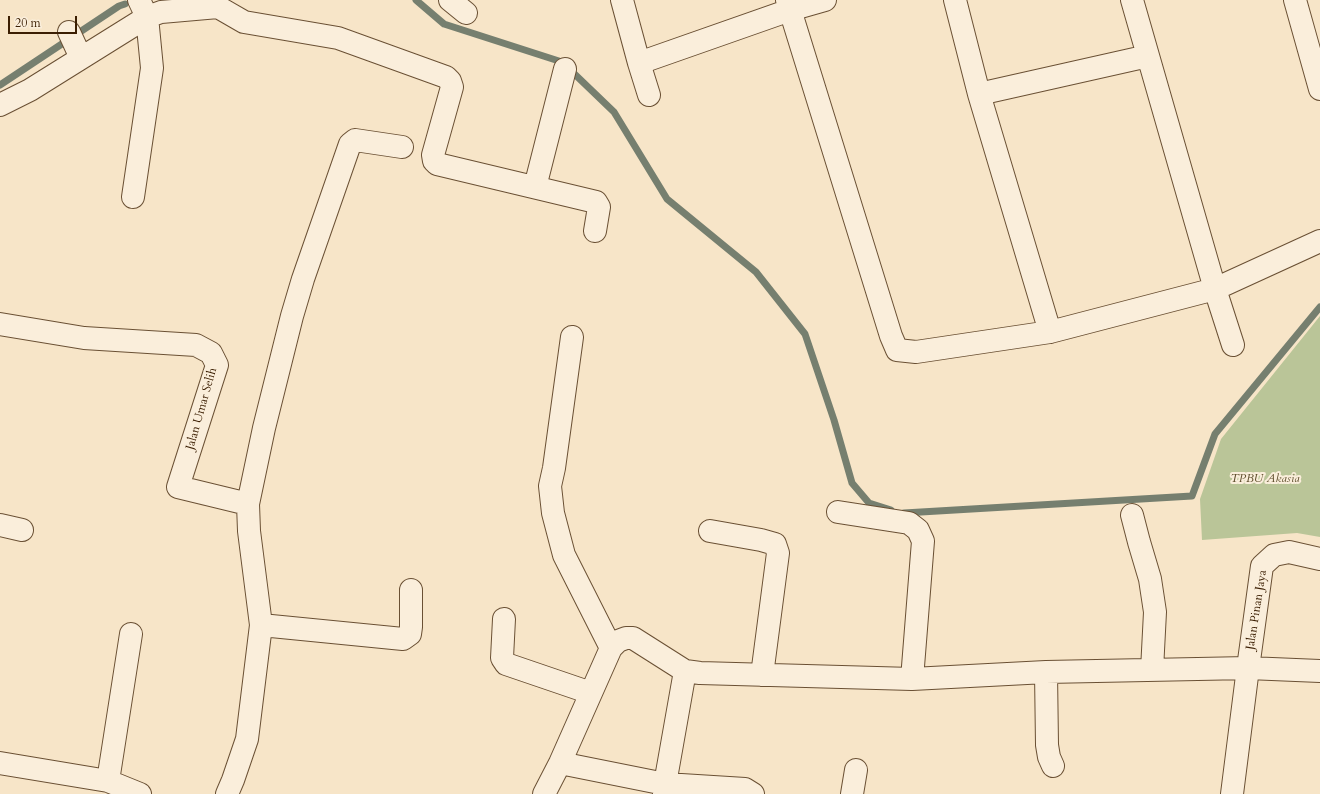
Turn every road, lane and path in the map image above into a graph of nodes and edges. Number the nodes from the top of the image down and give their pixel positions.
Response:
1 (450, 0) edge
2 (462, 0) edge
3 (622, 0) edge
4 (825, 0) edge
5 (955, 0) edge
6 (1132, 0) edge
7 (1295, 0) edge
8 (788, 5) edge
9 (143, 9) edge
10 (1148, 56) junction
11 (639, 63) junction
12 (565, 69) dead end
13 (1320, 90) edge
14 (979, 94) junction
15 (649, 95) dead end
16 (0, 105) edge
17 (402, 148) dead end
18 (535, 187) junction
19 (133, 197) dead end
20 (595, 231) dead end
21 (1320, 241) edge
22 (1215, 289) junction
23 (0, 324) edge
24 (1050, 332) junction
25 (572, 337) dead end
26 (1233, 345) dead end
27 (248, 504) junction
28 (838, 512) dead end
29 (1132, 515) dead end
30 (0, 525) edge
31 (22, 530) dead end
32 (710, 531) dead end
33 (1320, 559) edge
34 (411, 590) dead end
35 (504, 619) dead end
36 (261, 625) junction
37 (132, 634) dead end
38 (611, 648) junction
39 (1248, 668) junction
40 (1152, 670) junction
41 (1320, 670) edge
42 (685, 671) junction
43 (1046, 672) junction
44 (762, 675) junction
45 (912, 680) junction
46 (591, 693) junction
47 (560, 763) junction
48 (0, 764) edge
49 (1053, 766) dead end
50 (856, 770) dead end
51 (97, 784) edge
52 (664, 789) edge
53 (140, 794) edge
54 (227, 794) edge
55 (544, 794) edge
56 (753, 794) edge
57 (852, 794) edge
58 (1232, 794) edge

1 - 2 street
3 - 11 street
4 - 8 street
5 - 14 street
6 - 10 street
7 - 13 street
8 - 11 street
8 - 24 street
9 - 16 street
9 - 18 street
9 - 19 street
10 - 14 street
10 - 22 street
11 - 15 street
12 - 18 street
14 - 24 street
17 - 27 street
18 - 20 street
21 - 22 street
22 - 24 street
22 - 26 street
23 - 27 street, Jalan Umar Selih
25 - 38 street
27 - 36 street
28 - 45 street
29 - 40 street
30 - 31 street
32 - 44 street
33 - 39 street, Jalan Pinan Jaya
34 - 36 street
35 - 46 street
36 - 54 street
37 - 51 street
38 - 42 street
38 - 46 street
39 - 40 street
39 - 41 street
39 - 58 street, Jalan Pinan Jaya
40 - 43 street
42 - 44 street
42 - 52 street
43 - 45 street
43 - 49 street
44 - 45 street
46 - 47 street
47 - 52 street
47 - 55 street
48 - 51 street
50 - 57 street
51 - 53 street
52 - 56 street

